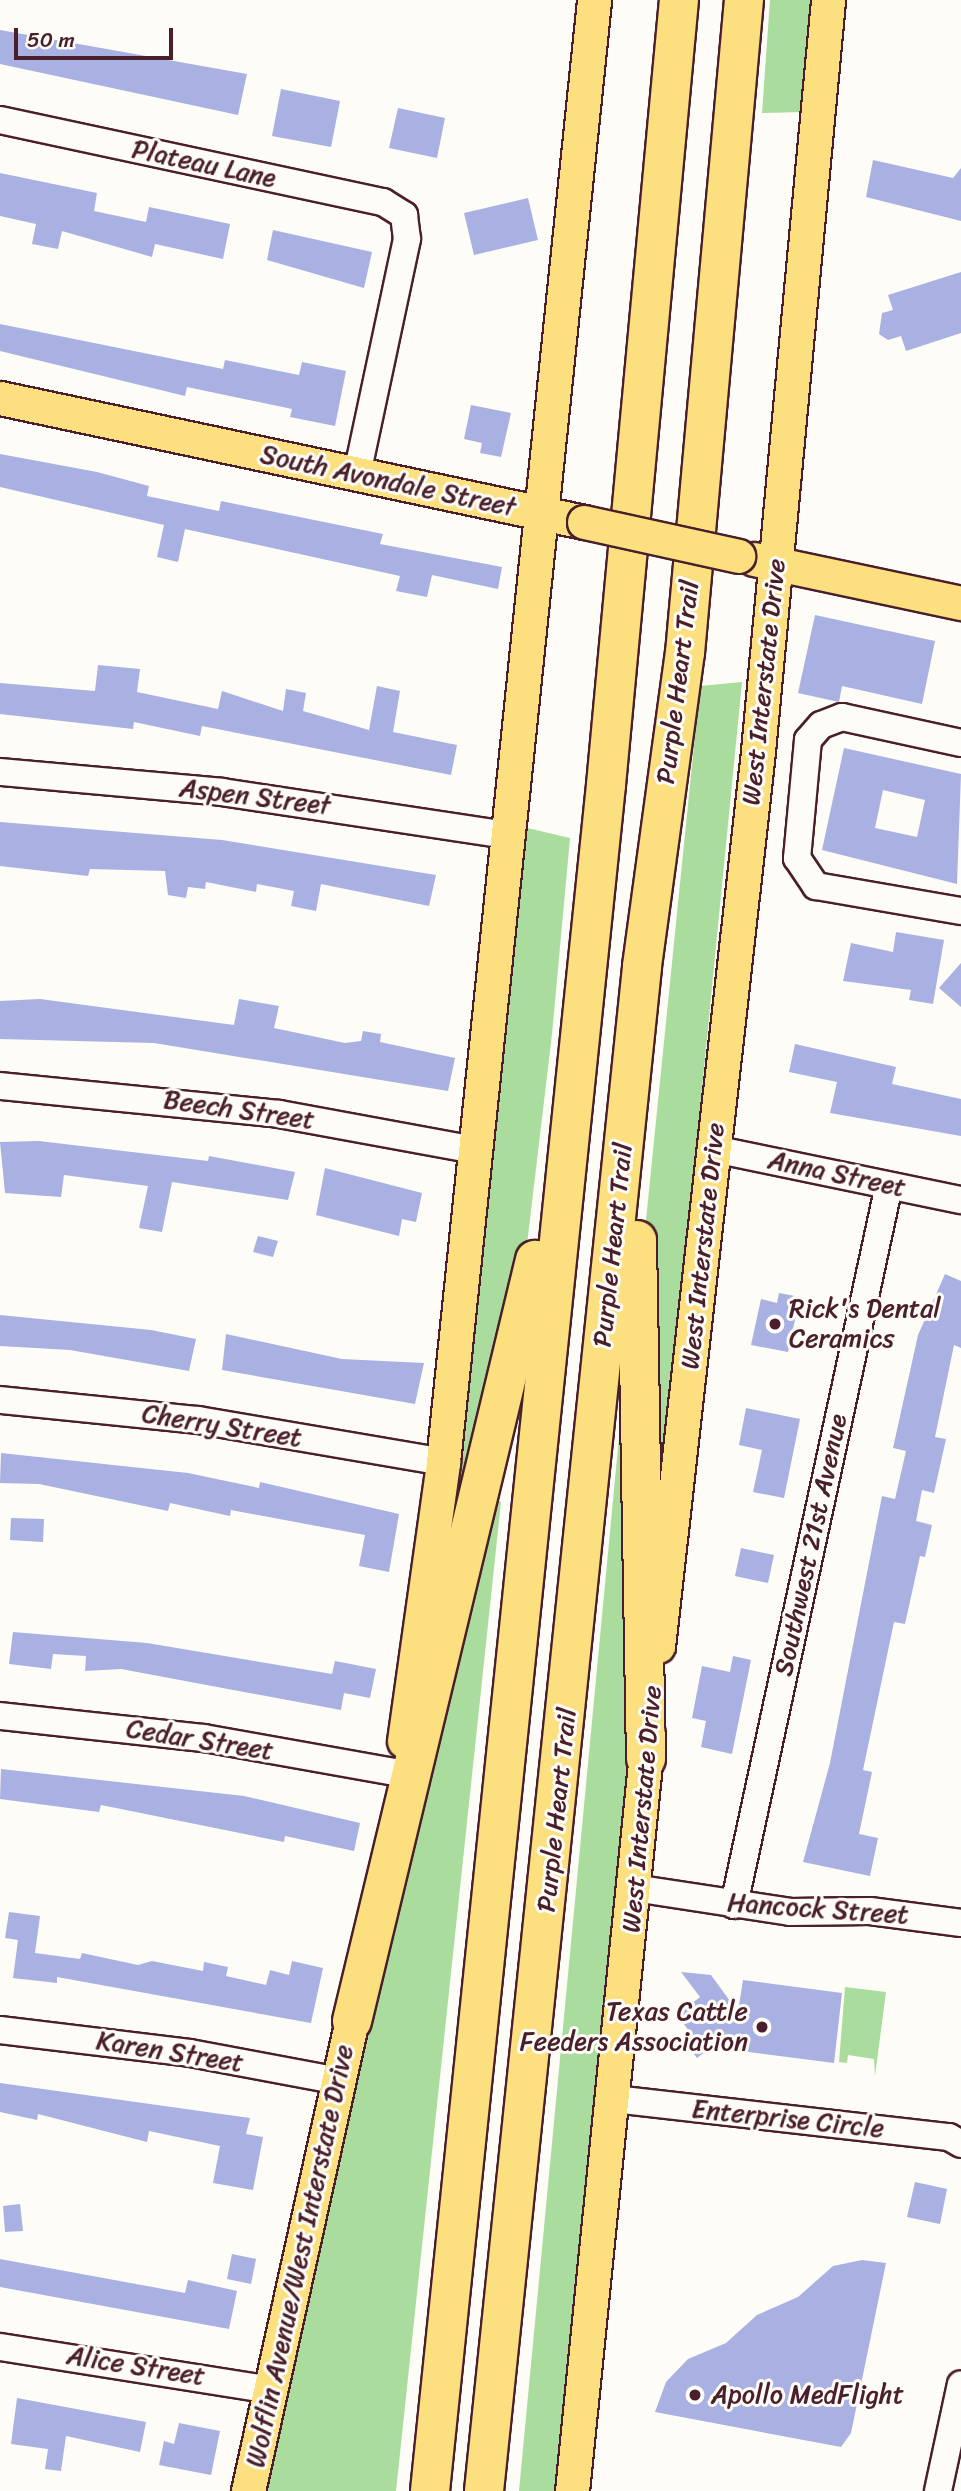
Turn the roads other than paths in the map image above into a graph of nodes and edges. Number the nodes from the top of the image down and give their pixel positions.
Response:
1 (594, 0) edge
2 (679, 0) edge
3 (744, 0) edge
4 (828, 0) edge
5 (0, 120) edge
6 (0, 398) edge
7 (357, 475) junction
8 (541, 513) junction
9 (776, 564) junction
10 (961, 603) edge
11 (961, 743) edge
12 (0, 772) edge
13 (508, 835) junction
14 (961, 911) edge
15 (642, 966) junction
16 (576, 1077) junction
17 (0, 1086) edge
18 (713, 1149) junction
19 (476, 1150) junction
20 (890, 1185) junction
21 (961, 1200) edge
22 (0, 1400) edge
23 (443, 1462) junction
24 (0, 1716) edge
25 (646, 1759) junction
26 (400, 1773) junction
27 (635, 1888) junction
28 (734, 1905) junction
29 (961, 1923) edge
30 (352, 2021) junction
31 (0, 2030) edge
32 (339, 2081) junction
33 (614, 2099) junction
34 (961, 2144) edge
35 (0, 2347) edge
36 (961, 2384) edge
37 (271, 2390) junction
38 (248, 2491) edge
39 (430, 2491) edge
40 (484, 2491) edge
41 (572, 2491) edge
42 (938, 2491) edge

1 - 8 main road
2 - 16 highway, Purple Heart Trail
3 - 15 highway, Purple Heart Trail
4 - 9 main road, West Interstate Drive
5 - 7 street, Plateau Lane
6 - 7 main road, South Avondale Street
7 - 8 main road, South Avondale Street
8 - 9 main road, South Avondale Street, bridge
8 - 13 main road
9 - 10 main road, South Avondale Street
9 - 18 main road, West Interstate Drive
11 - 14 street
12 - 13 street, Aspen Street
13 - 19 main road
15 - 25 highway
15 - 40 highway, Purple Heart Trail
16 - 30 highway
16 - 39 highway, Purple Heart Trail
17 - 19 street, Beech Street
18 - 20 street, Anna Street
18 - 25 main road, West Interstate Drive
19 - 23 main road
20 - 21 street, Anna Street
20 - 28 street, Southwest 21st Avenue
22 - 23 street, Cherry Street
23 - 26 main road
24 - 26 street, Cedar Street
25 - 27 main road, West Interstate Drive
26 - 30 main road
27 - 28 street, Hancock Street
27 - 33 main road, West Interstate Drive
28 - 29 street, Hancock Street
30 - 32 main road, Wolflin Avenue/West Interstate Drive
31 - 32 street, Karen Street
32 - 37 main road, Wolflin Avenue/West Interstate Drive
33 - 34 street, Enterprise Circle
33 - 41 main road, West Interstate Drive
35 - 37 street, Alice Street
36 - 42 street
37 - 38 main road, Wolflin Avenue/West Interstate Drive

